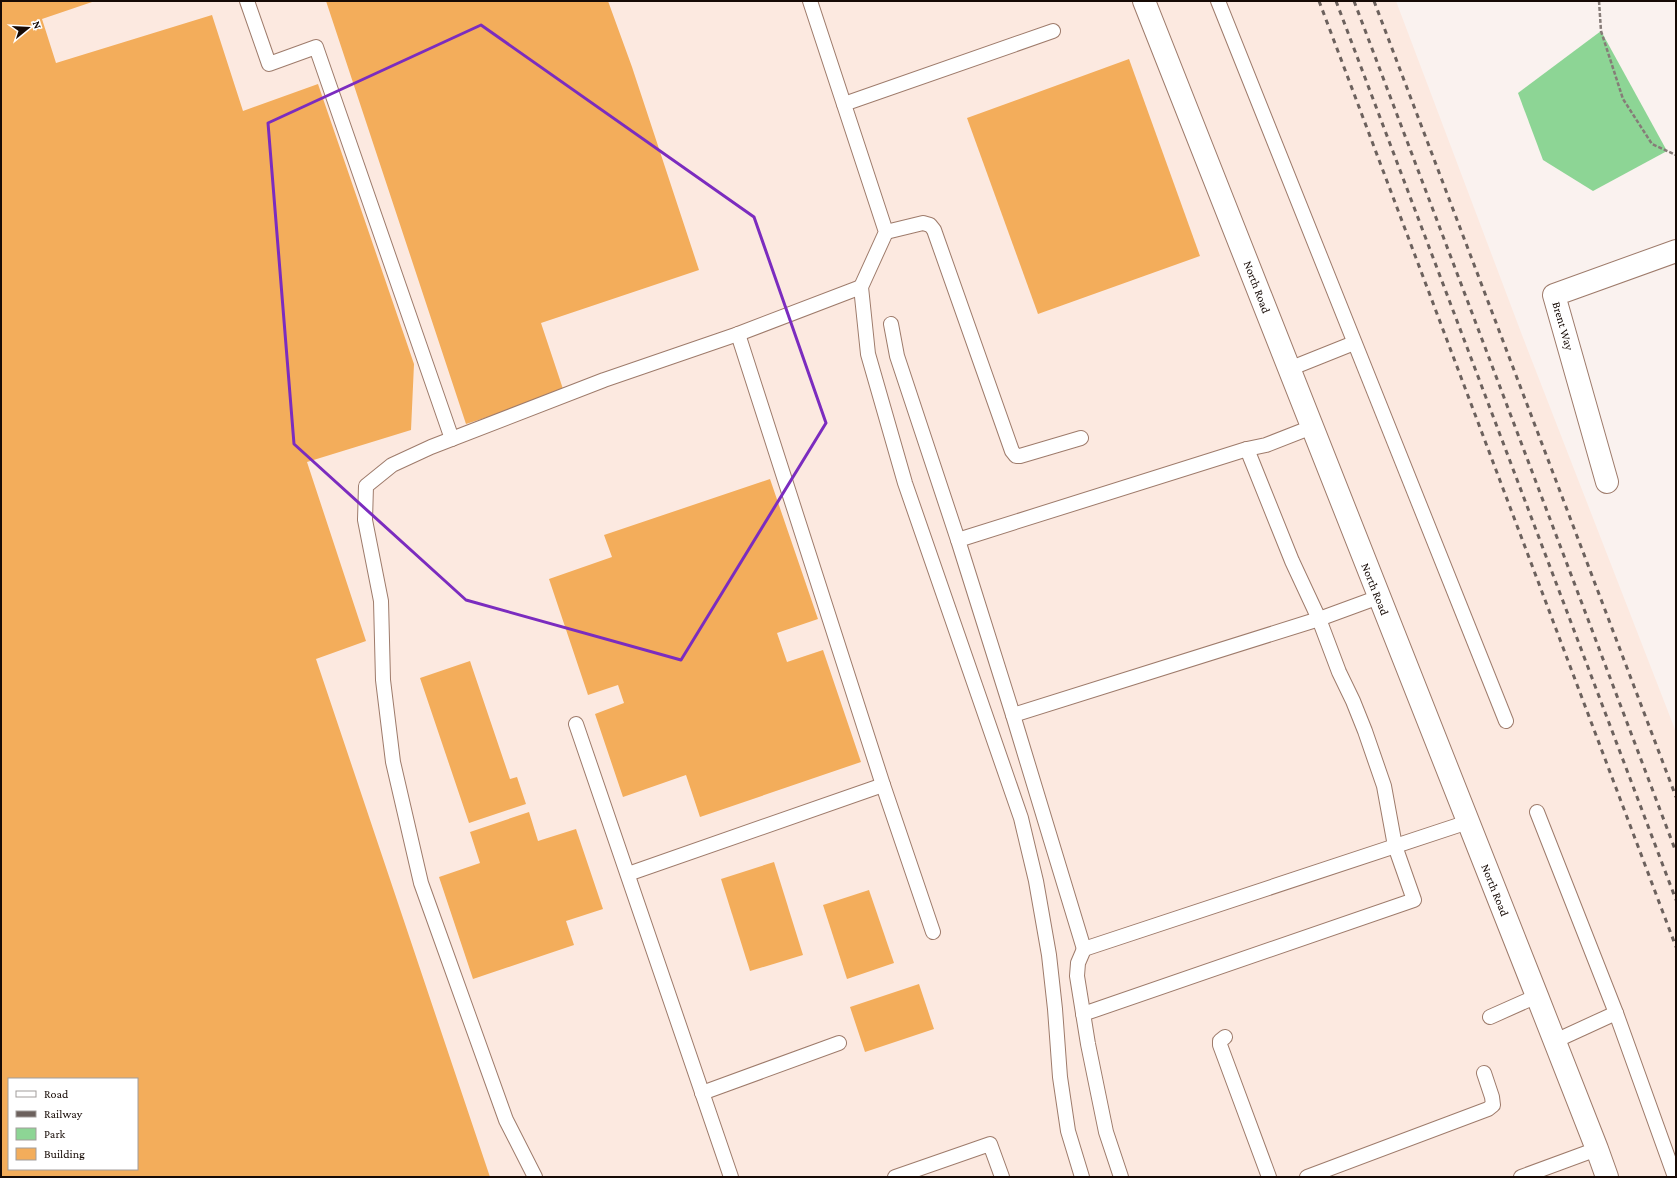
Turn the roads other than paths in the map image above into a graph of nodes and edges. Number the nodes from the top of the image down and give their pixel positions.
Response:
1 (248, 1) edge
2 (810, 1) edge
3 (1144, 1) edge
4 (1218, 1) edge
5 (1053, 31) dead end
6 (844, 104) junction
7 (886, 232) junction
8 (1676, 251) edge
9 (861, 287) junction
10 (891, 324) dead end
11 (738, 334) junction
12 (1354, 343) junction
13 (1289, 369) junction
14 (1312, 427) junction
15 (1080, 438) dead end
16 (452, 439) junction
17 (1247, 449) junction
18 (1607, 482) dead end
19 (958, 540) junction
20 (1379, 597) junction
21 (1319, 619) junction
22 (1013, 715) junction
23 (1506, 722) dead end
24 (576, 724) dead end
25 (883, 785) junction
26 (1537, 812) dead end
27 (1468, 822) junction
28 (1395, 846) junction
29 (628, 874) junction
30 (933, 932) dead end
31 (1084, 949) junction
32 (1537, 996) junction
33 (1616, 1013) junction
34 (1083, 1014) junction
35 (1490, 1017) dead end
36 (1225, 1037) dead end
37 (1555, 1041) junction
38 (840, 1043) dead end
39 (1484, 1073) dead end
40 (702, 1093) junction
41 (1597, 1149) junction
42 (535, 1177) edge
43 (731, 1177) edge
44 (895, 1177) edge
45 (1002, 1177) edge
46 (1082, 1177) edge
47 (1121, 1177) edge
48 (1269, 1177) edge
49 (1308, 1177) edge
50 (1521, 1177) edge
51 (1606, 1177) edge
52 (1675, 1177) edge

1 - 16 lane
2 - 6 lane
3 - 13 street, North Road
4 - 12 lane
5 - 6 lane
6 - 7 lane
7 - 9 lane
7 - 15 lane
8 - 18 street, Brent Way
9 - 11 lane
9 - 46 lane
10 - 19 lane
11 - 16 lane
11 - 25 lane
12 - 13 lane
12 - 23 lane
13 - 14 street, North Road
14 - 17 lane
14 - 20 street, North Road
16 - 42 lane
17 - 19 lane
17 - 21 lane
19 - 22 lane
20 - 21 lane
20 - 27 street, North Road
21 - 22 lane
21 - 28 lane
22 - 31 lane
24 - 29 lane
25 - 29 lane
25 - 30 lane
26 - 33 lane
27 - 28 lane
27 - 32 street, North Road
28 - 31 lane
28 - 34 lane
29 - 40 lane
31 - 34 lane
32 - 35 lane
32 - 37 street, North Road
33 - 37 lane
33 - 52 lane
34 - 47 lane
36 - 48 lane
37 - 41 street, North Road
38 - 40 lane
39 - 49 lane
40 - 43 lane
41 - 50 lane
41 - 51 street, North Road
44 - 45 lane

